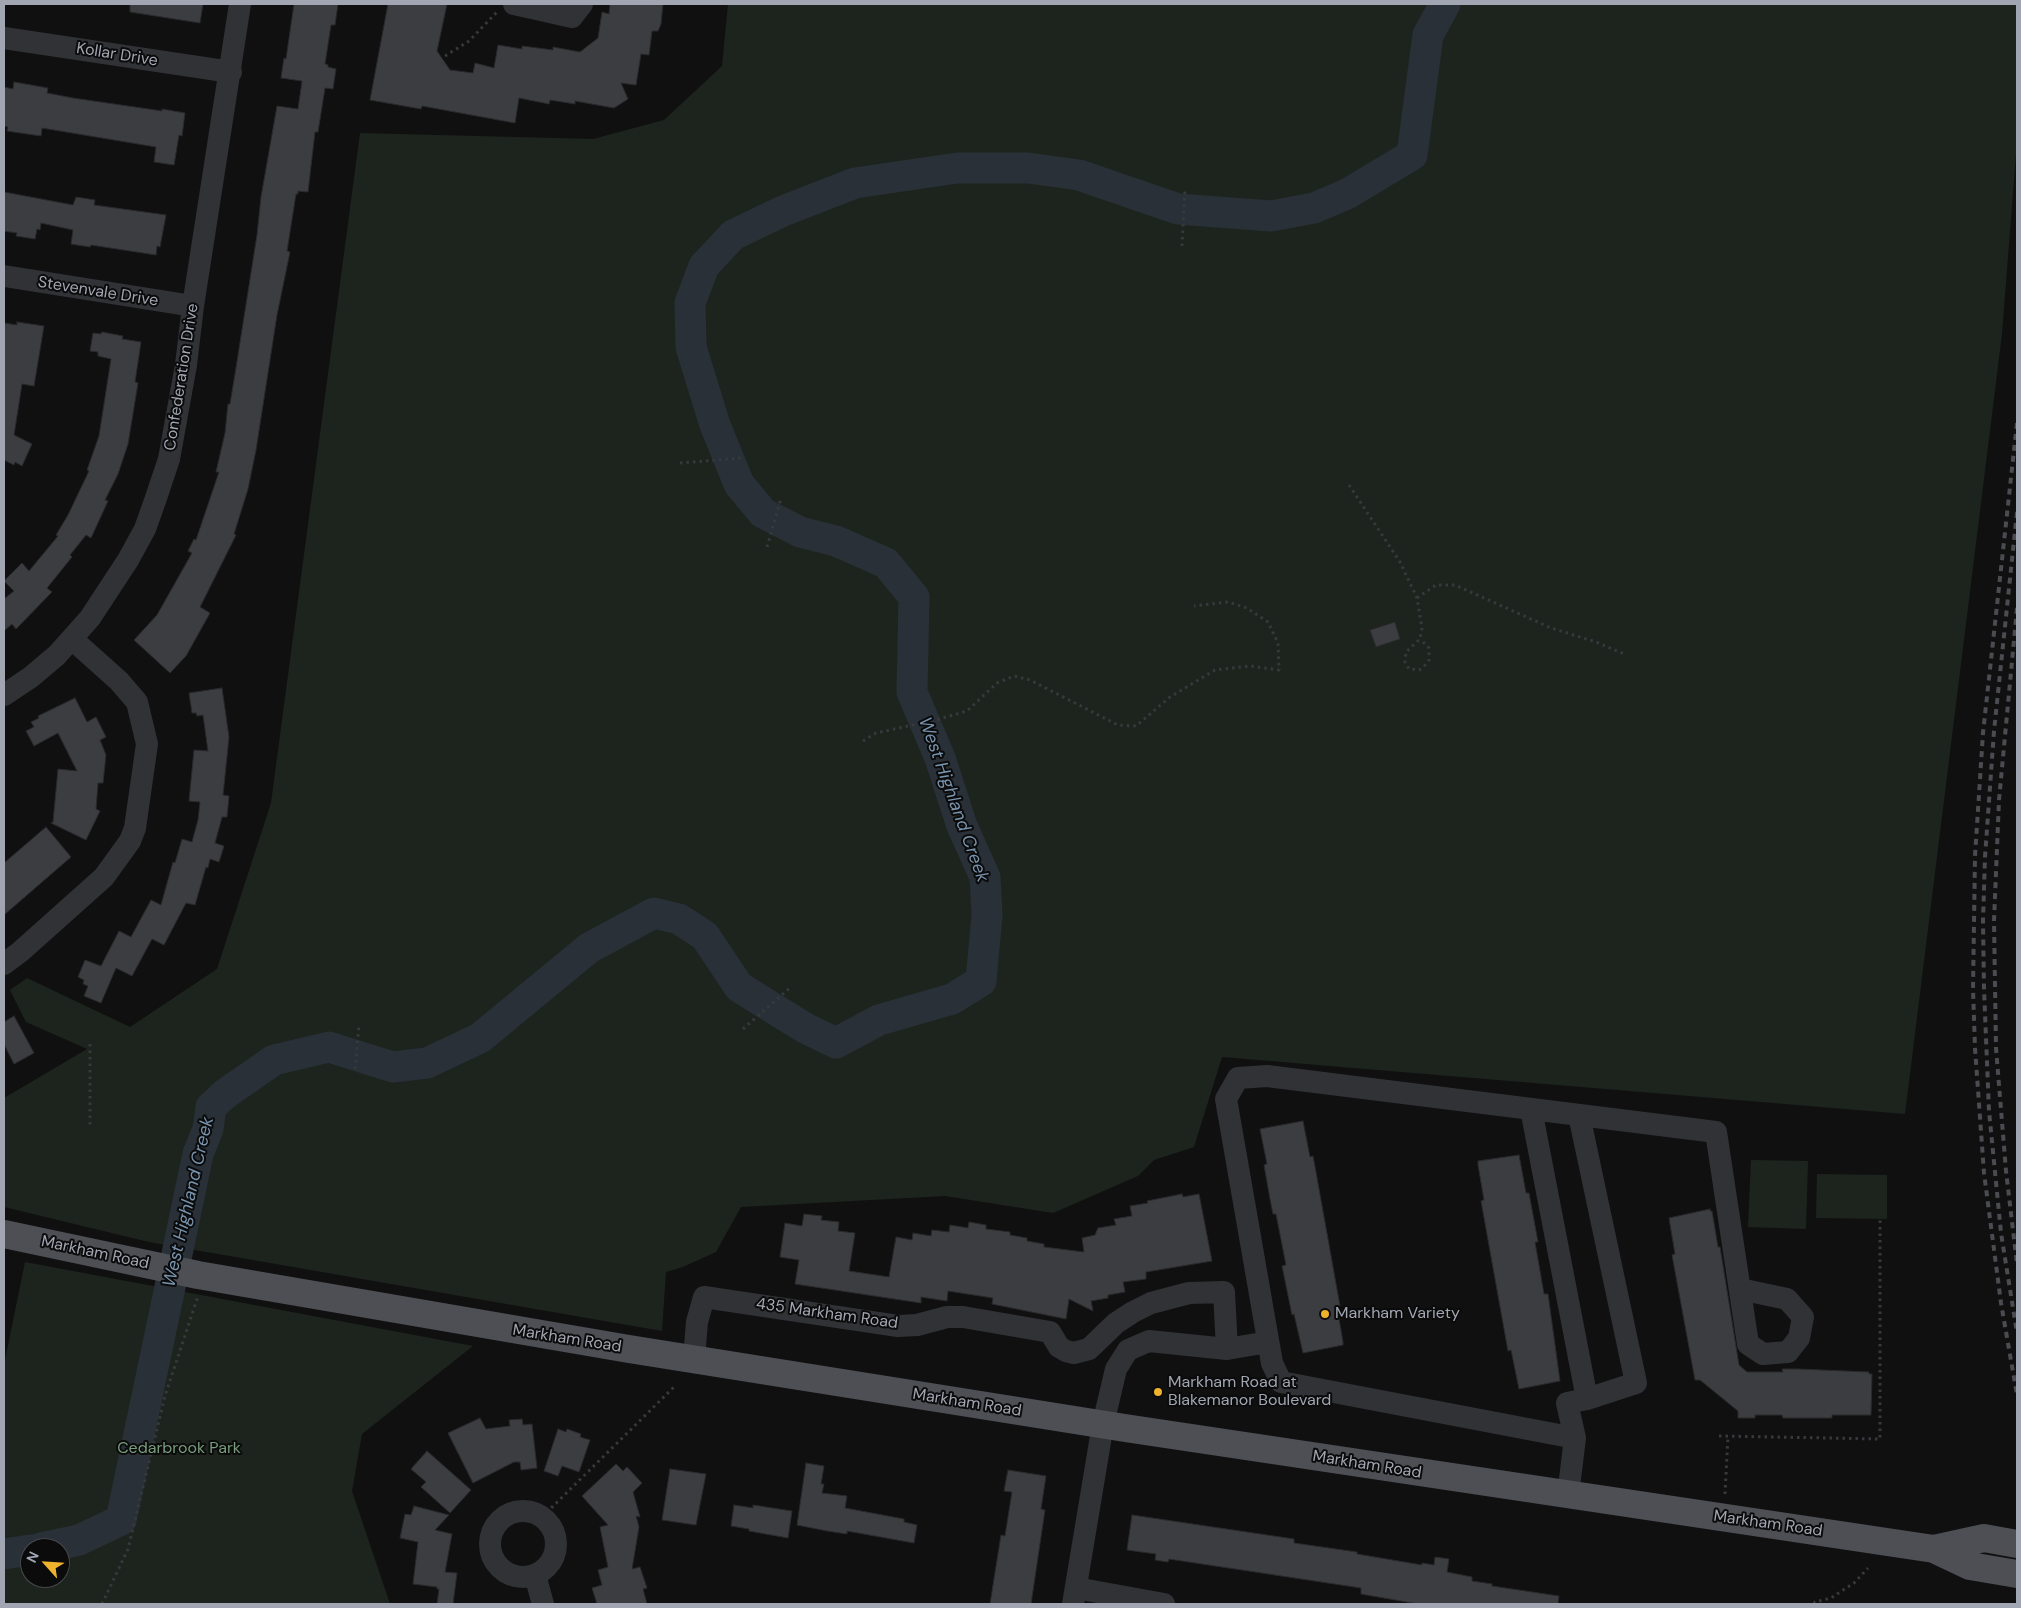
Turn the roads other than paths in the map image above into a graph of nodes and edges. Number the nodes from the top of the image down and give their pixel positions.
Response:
1 (240, 4) edge
2 (582, 4) edge
3 (507, 6) edge
4 (4, 38) edge
5 (231, 72) junction
6 (4, 276) edge
7 (193, 306) junction
8 (72, 639) junction
9 (4, 695) edge
10 (4, 964) edge
11 (1531, 1109) junction
12 (1579, 1115) junction
13 (4, 1234) edge
14 (1740, 1289) dead end
15 (1268, 1342) junction
16 (1227, 1349) junction
17 (694, 1359) junction
18 (1587, 1399) junction
19 (1103, 1424) junction
20 (1575, 1438) junction
21 (1568, 1495) junction
22 (2017, 1544) edge
23 (1934, 1549) junction
24 (2017, 1574) edge
25 (536, 1575) junction
26 (1074, 1596) edge
27 (543, 1604) edge
28 (1164, 1604) edge

1 - 5 street, Confederation Drive
2 - 3 street
4 - 5 street, Kollar Drive
5 - 7 street, Confederation Drive
6 - 7 street, Stevenvale Drive
7 - 8 street, Confederation Drive
8 - 9 street, Confederation Drive
8 - 10 street
11 - 12 street
11 - 15 street
11 - 18 street
12 - 14 street
12 - 18 street
13 - 17 main road, Markham Road
15 - 16 street
15 - 20 street
16 - 17 street, 435 Markham Road
16 - 19 street
17 - 19 main road, Markham Road
18 - 20 street
19 - 21 main road, Markham Road
19 - 26 street
20 - 21 street
21 - 23 main road, Markham Road
22 - 23 main road, Markham Road
23 - 24 main road, Markham Road
25 - 25 street
25 - 27 street
26 - 28 street

